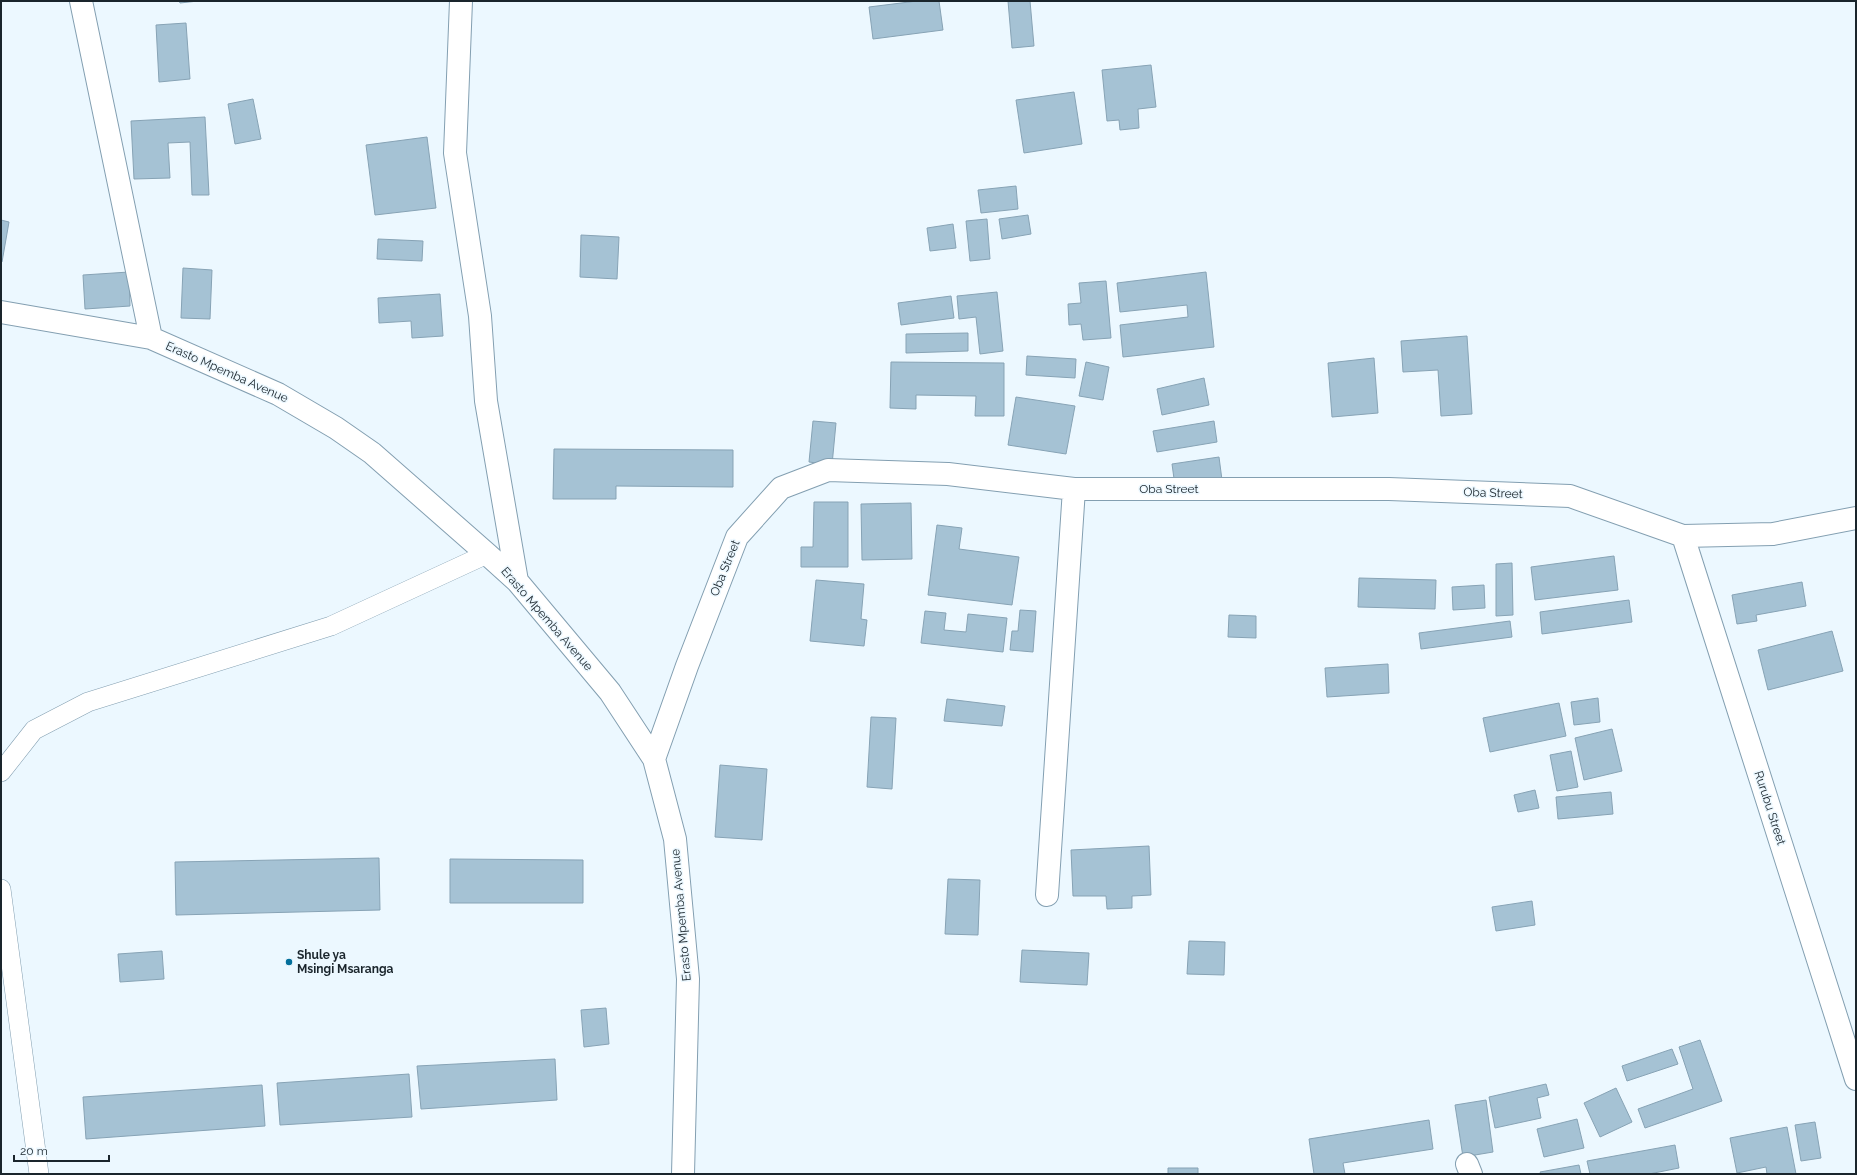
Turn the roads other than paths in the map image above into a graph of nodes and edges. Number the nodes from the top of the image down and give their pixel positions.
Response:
1 (81, 1) edge
2 (461, 1) edge
3 (1, 312) edge
4 (151, 338) junction
5 (1074, 489) junction
6 (1856, 518) edge
7 (1683, 536) junction
8 (487, 554) junction
9 (517, 581) junction
10 (654, 759) junction
11 (1, 772) edge
12 (1, 889) edge
13 (1046, 895) dead end
14 (1856, 1079) edge
15 (39, 1174) edge
16 (683, 1174) edge

1 - 4 street
2 - 9 street
3 - 4 street, Erasto Mpemba Avenue
4 - 8 street, Erasto Mpemba Avenue
5 - 7 street, Oba Street
5 - 10 street, Oba Street
5 - 13 street
6 - 7 street, Oba Street
7 - 14 street, Rurubu Street
8 - 9 street, Erasto Mpemba Avenue
8 - 11 lane
9 - 10 street, Erasto Mpemba Avenue
10 - 16 street, Erasto Mpemba Avenue
12 - 15 lane

